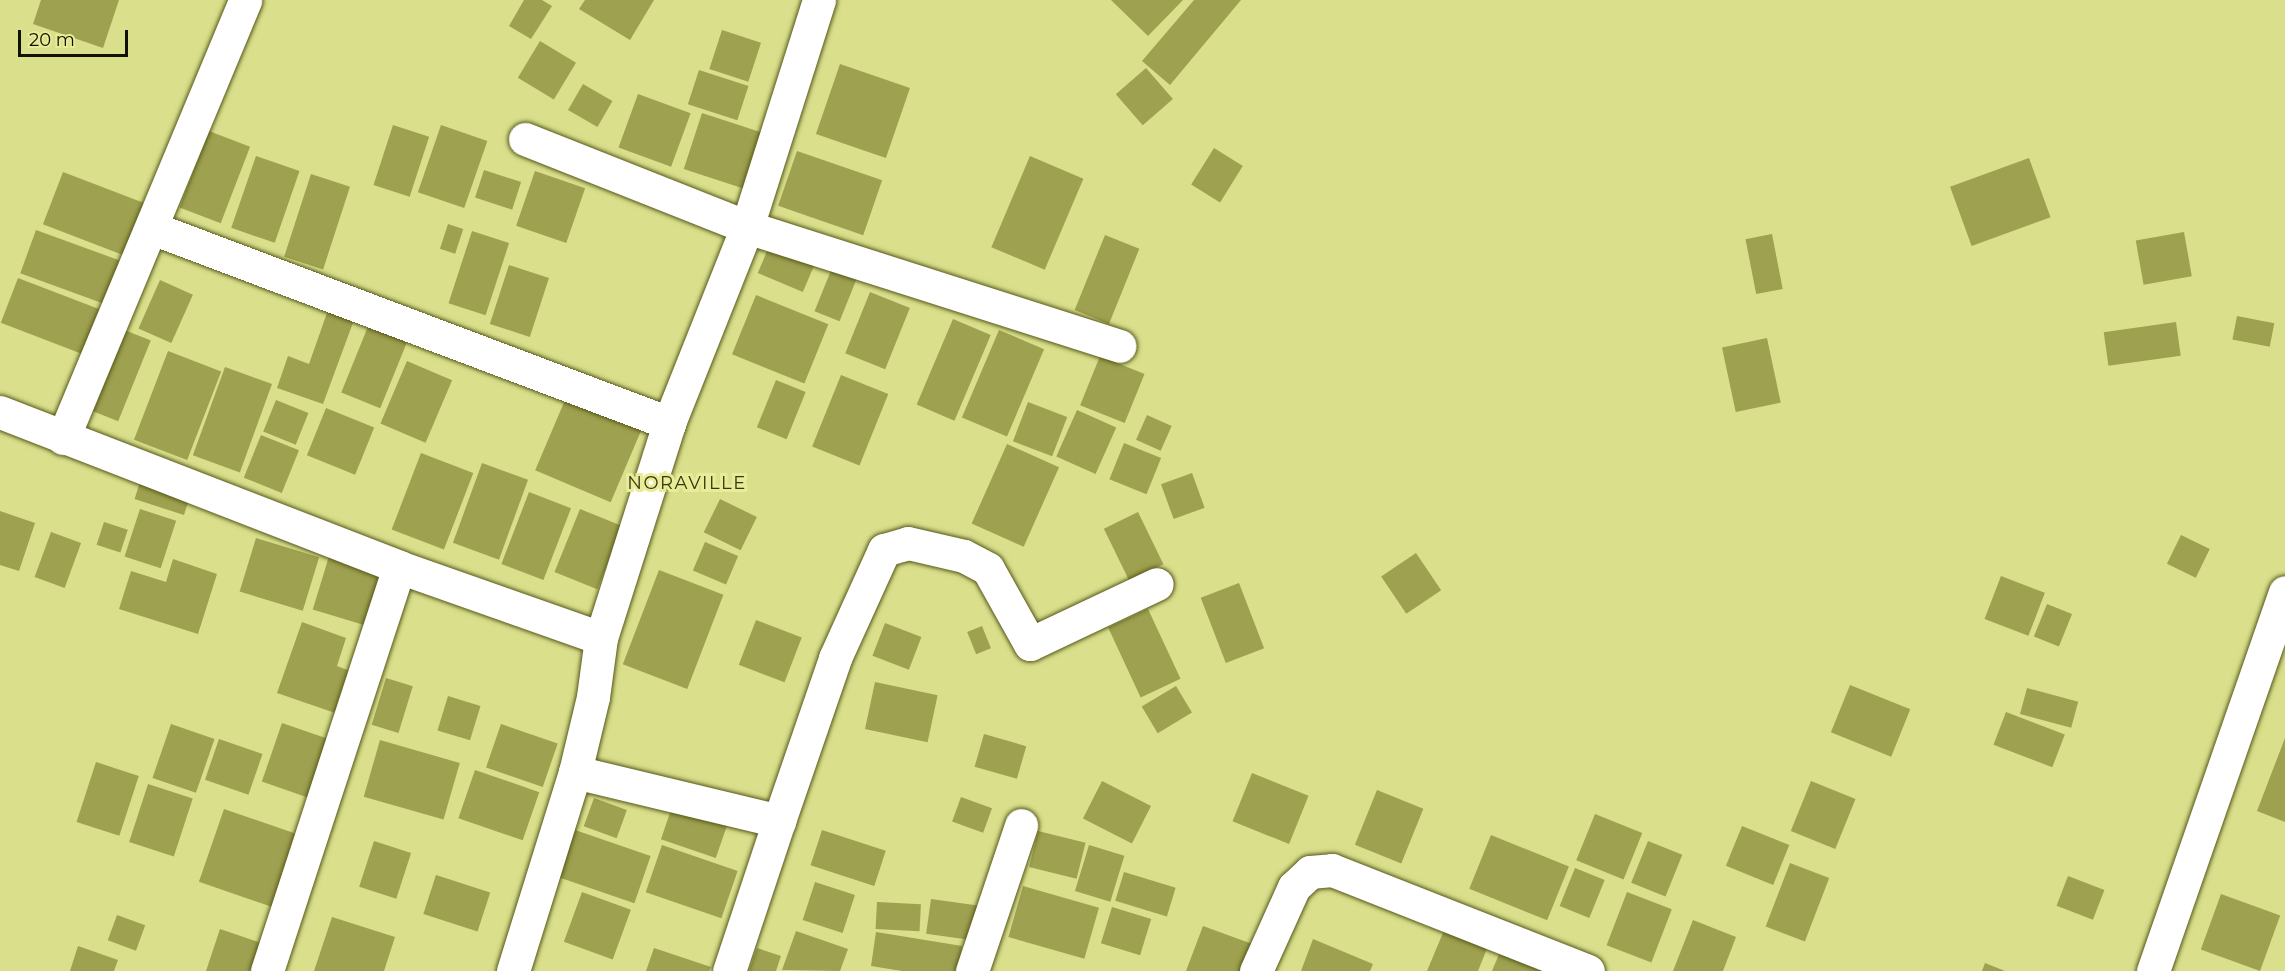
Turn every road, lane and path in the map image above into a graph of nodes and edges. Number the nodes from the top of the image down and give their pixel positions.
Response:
1 (244, 0) edge
2 (819, 0) edge
3 (525, 139) dead end
4 (747, 227) junction
5 (152, 228) junction
6 (1119, 346) dead end
7 (0, 412) edge
8 (669, 423) junction
9 (63, 438) junction
10 (399, 567) junction
11 (1157, 584) dead end
12 (2285, 592) edge
13 (601, 638) junction
14 (575, 772) junction
15 (779, 820) junction
16 (1021, 825) dead end
17 (267, 971) edge
18 (513, 971) edge
19 (729, 971) edge
20 (972, 971) edge
21 (1256, 971) edge
22 (1588, 971) edge
23 (2153, 971) edge

1 - 5 street
2 - 4 street
3 - 4 street
4 - 6 street
4 - 8 street
5 - 8 street
5 - 9 street
7 - 9 street
8 - 13 street
9 - 10 street
10 - 13 street
10 - 17 street
11 - 15 street
12 - 23 street
13 - 14 street
14 - 15 street
14 - 18 street
15 - 19 street
16 - 20 street
21 - 22 street

